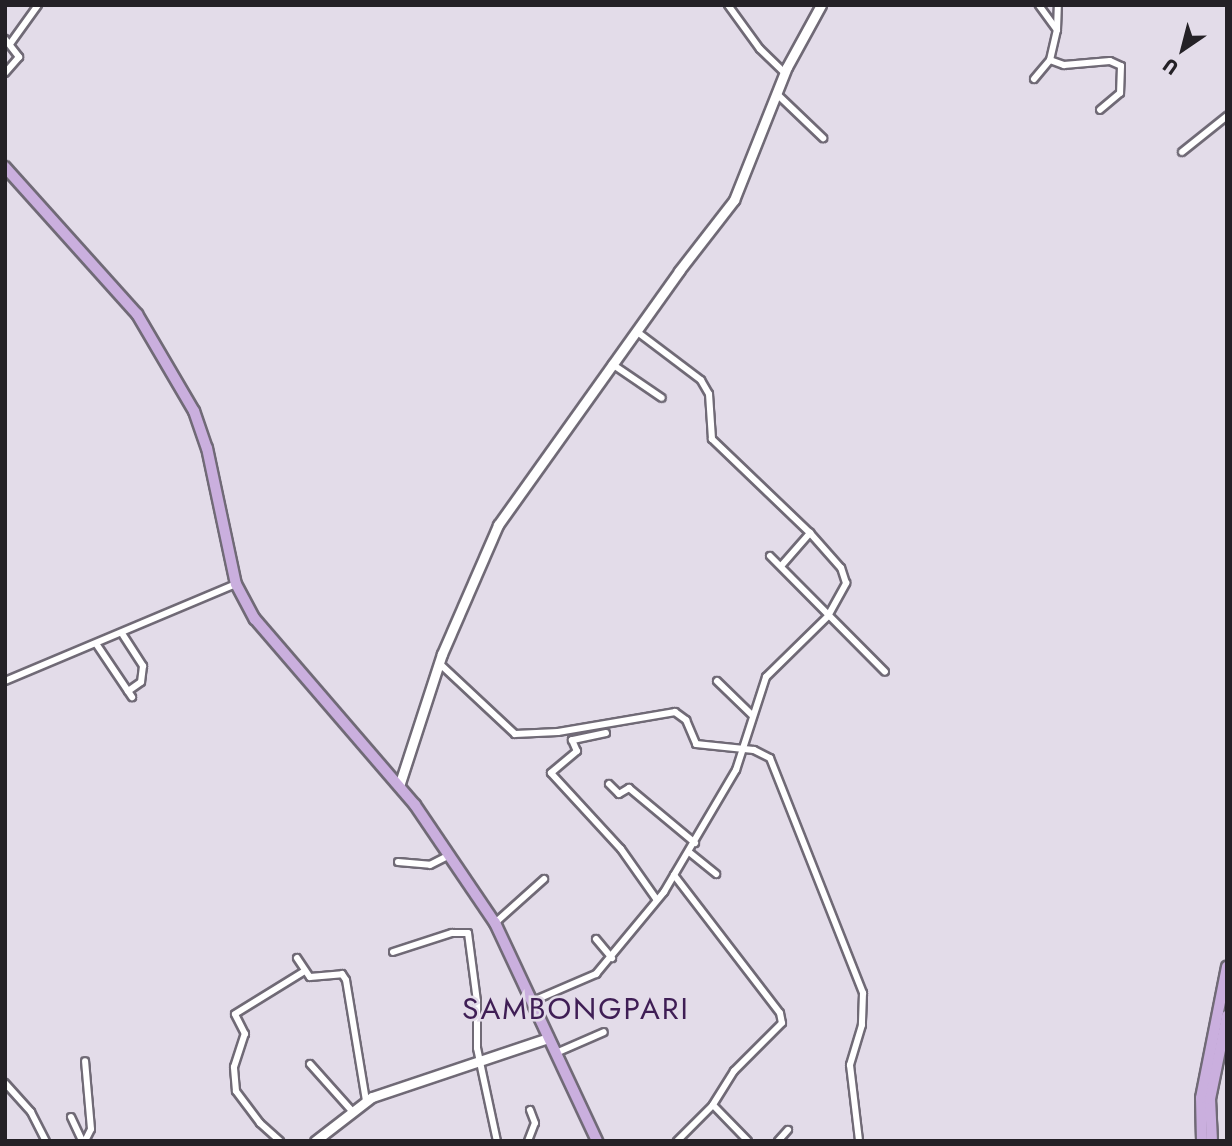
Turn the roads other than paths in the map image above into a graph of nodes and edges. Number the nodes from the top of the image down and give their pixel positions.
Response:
1 (38, 5) edge
2 (728, 5) edge
3 (821, 5) edge
4 (1039, 5) edge
5 (1058, 5) edge
6 (1057, 30) junction
7 (8, 42) edge
8 (1049, 60) junction
9 (5, 73) edge
10 (785, 73) junction
11 (1034, 79) dead end
12 (777, 94) junction
13 (1100, 110) dead end
14 (1227, 116) edge
15 (823, 138) dead end
16 (1182, 152) dead end
17 (5, 167) edge
18 (636, 331) junction
19 (612, 364) junction
20 (662, 398) dead end
21 (810, 533) junction
22 (770, 556) dead end
23 (782, 565) junction
24 (236, 584) junction
25 (828, 616) junction
26 (122, 635) junction
27 (97, 645) junction
28 (439, 663) junction
29 (885, 672) dead end
30 (5, 681) edge
31 (717, 681) dead end
32 (752, 715) junction
33 (596, 731) junction
34 (606, 733) dead end
35 (742, 751) junction
36 (609, 784) dead end
37 (399, 786) junction
38 (695, 843) junction
39 (689, 852) junction
40 (450, 855) junction
41 (398, 862) dead end
42 (716, 874) dead end
43 (674, 875) junction
44 (544, 880) dead end
45 (657, 900) junction
46 (495, 923) junction
47 (596, 939) dead end
48 (393, 952) dead end
49 (297, 958) dead end
50 (612, 958) junction
51 (1227, 967) edge
52 (303, 972) junction
53 (533, 1001) junction
54 (1227, 1016) edge
55 (1220, 1028) junction
56 (604, 1032) dead end
57 (548, 1038) junction
58 (556, 1054) junction
59 (85, 1061) dead end
60 (480, 1062) junction
61 (310, 1064) dead end
62 (5, 1083) edge
63 (366, 1101) junction
64 (713, 1105) junction
65 (352, 1111) junction
66 (530, 1111) dead end
67 (71, 1117) dead end
68 (788, 1130) dead end
69 (46, 1141) edge
70 (84, 1141) edge
71 (280, 1141) edge
72 (315, 1141) edge
73 (497, 1141) edge
74 (528, 1141) edge
75 (597, 1141) edge
76 (677, 1141) edge
77 (748, 1141) edge
78 (778, 1141) edge
79 (859, 1141) edge
80 (1202, 1141) edge
81 (1212, 1141) edge

1 - 7 street
2 - 10 street
3 - 10 street
4 - 6 street
5 - 6 street
6 - 8 street
7 - 9 street
8 - 11 street
8 - 13 street
10 - 12 street
12 - 15 street
12 - 18 street
14 - 16 street
17 - 24 main road
18 - 19 street
18 - 21 street
19 - 20 street
19 - 28 street
21 - 23 street
21 - 25 street
22 - 23 street
23 - 25 street
24 - 26 street
24 - 37 main road
25 - 29 street
25 - 32 street
26 - 27 street
26 - 27 street
27 - 30 street
28 - 33 street
28 - 37 street
31 - 32 street
32 - 35 street
33 - 34 street
33 - 35 street
33 - 45 street
35 - 38 street
35 - 79 street
36 - 38 street
37 - 40 main road
38 - 39 street
39 - 42 street
39 - 43 street
40 - 41 street
40 - 46 main road
43 - 45 street
43 - 64 street
44 - 46 street
45 - 50 street
46 - 53 main road
47 - 50 street
48 - 60 street
49 - 52 street
50 - 53 street
51 - 55 main road
52 - 63 street
52 - 71 street
53 - 57 main road
54 - 55 main road
55 - 80 main road
55 - 81 main road
56 - 58 street
57 - 58 main road
57 - 60 street
58 - 75 main road
59 - 70 street
60 - 63 street
60 - 73 street
61 - 65 street
62 - 69 street
63 - 65 street
64 - 76 street
64 - 77 street
65 - 72 street
66 - 74 street
67 - 70 street
68 - 78 street

